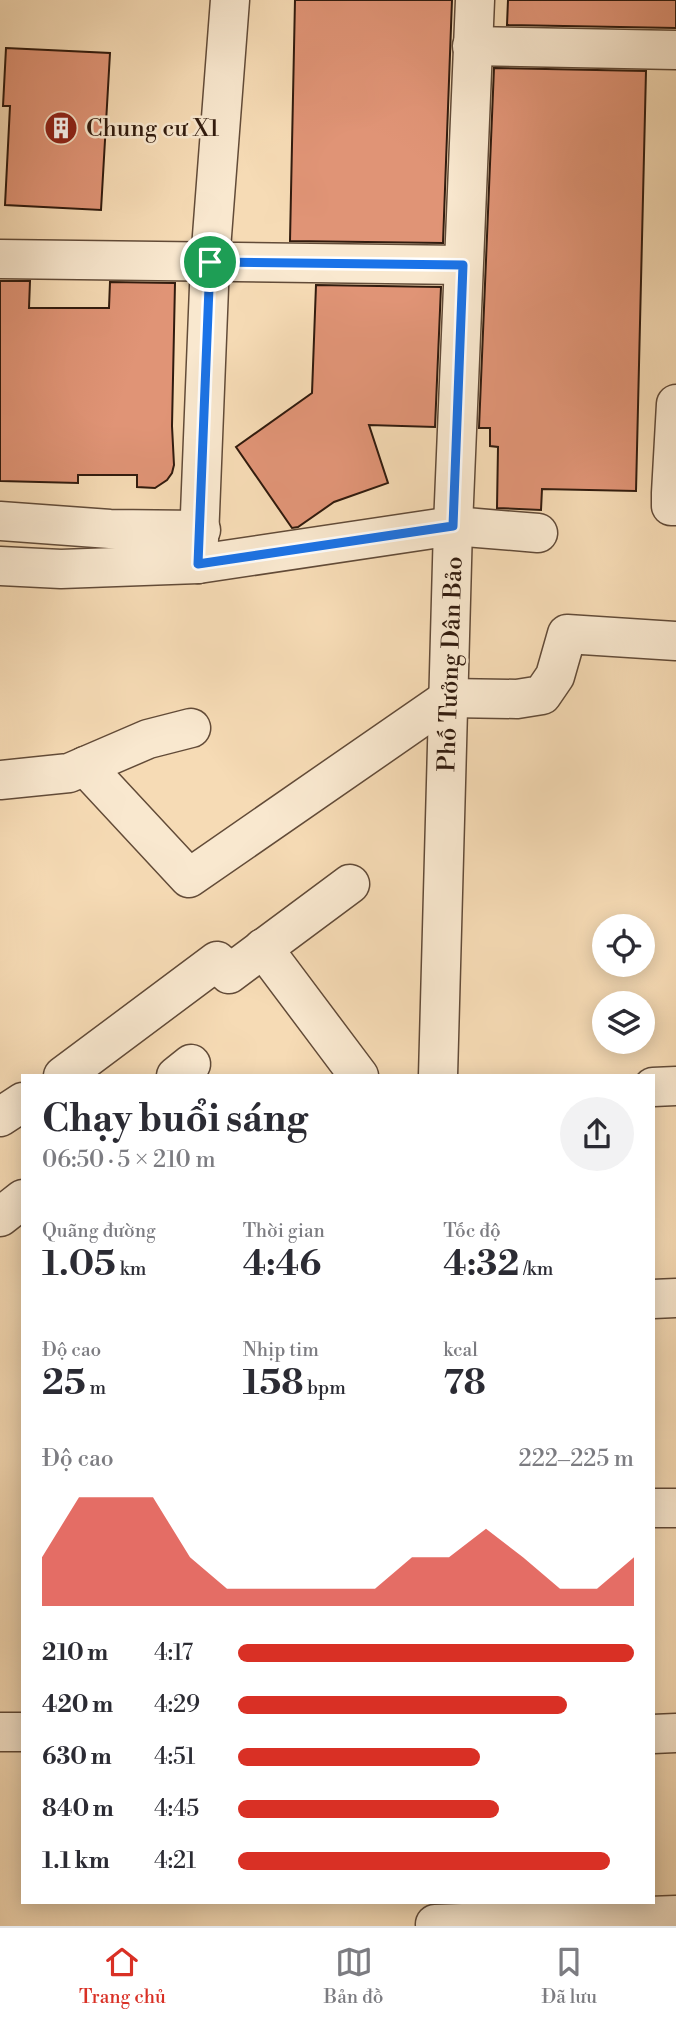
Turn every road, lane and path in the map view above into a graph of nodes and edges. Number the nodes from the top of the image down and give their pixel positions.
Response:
1 (230, 0) edge
2 (475, 0) edge
3 (472, 46) junction
4 (676, 50) edge
5 (0, 259) edge
6 (210, 262) junction
7 (463, 265) junction
8 (676, 404) edge
9 (676, 506) edge
10 (0, 521) edge
11 (453, 526) junction
12 (538, 533) dead end
13 (199, 547) junction
14 (0, 566) edge
15 (676, 641) edge
16 (449, 698) junction
17 (191, 728) dead end
18 (85, 766) junction
19 (0, 780) edge
20 (350, 884) dead end
21 (263, 948) junction
22 (66, 1074) edge
23 (358, 1074) edge
24 (438, 1074) edge
25 (676, 1086) edge
26 (655, 1087) edge
27 (21, 1103) edge
28 (0, 1117) edge
29 (21, 1201) edge
30 (0, 1217) edge
31 (655, 1298) edge
32 (676, 1298) edge
33 (655, 1508) edge
34 (676, 1508) edge
35 (0, 1732) edge
36 (21, 1732) edge
37 (655, 1734) edge
38 (676, 1734) edge
39 (676, 1915) edge
40 (435, 1917) edge

1 - 6 street
2 - 3 street, Phố Tưởng Dân Bảo
3 - 4 street
3 - 7 street, Phố Tưởng Dân Bảo
5 - 6 street
6 - 7 street
6 - 13 street
7 - 11 street, Phố Tưởng Dân Bảo
8 - 9 street
10 - 13 street
11 - 12 street
11 - 13 street
11 - 16 street, Phố Tưởng Dân Bảo
13 - 14 street
15 - 16 street
16 - 18 street
16 - 24 street, Phố Tưởng Dân Bảo
17 - 18 street
18 - 19 street
20 - 21 street
21 - 22 street
21 - 23 street
25 - 26 street
27 - 28 street
29 - 30 street
31 - 32 street
33 - 34 street
35 - 36 street
37 - 38 street
39 - 40 street

